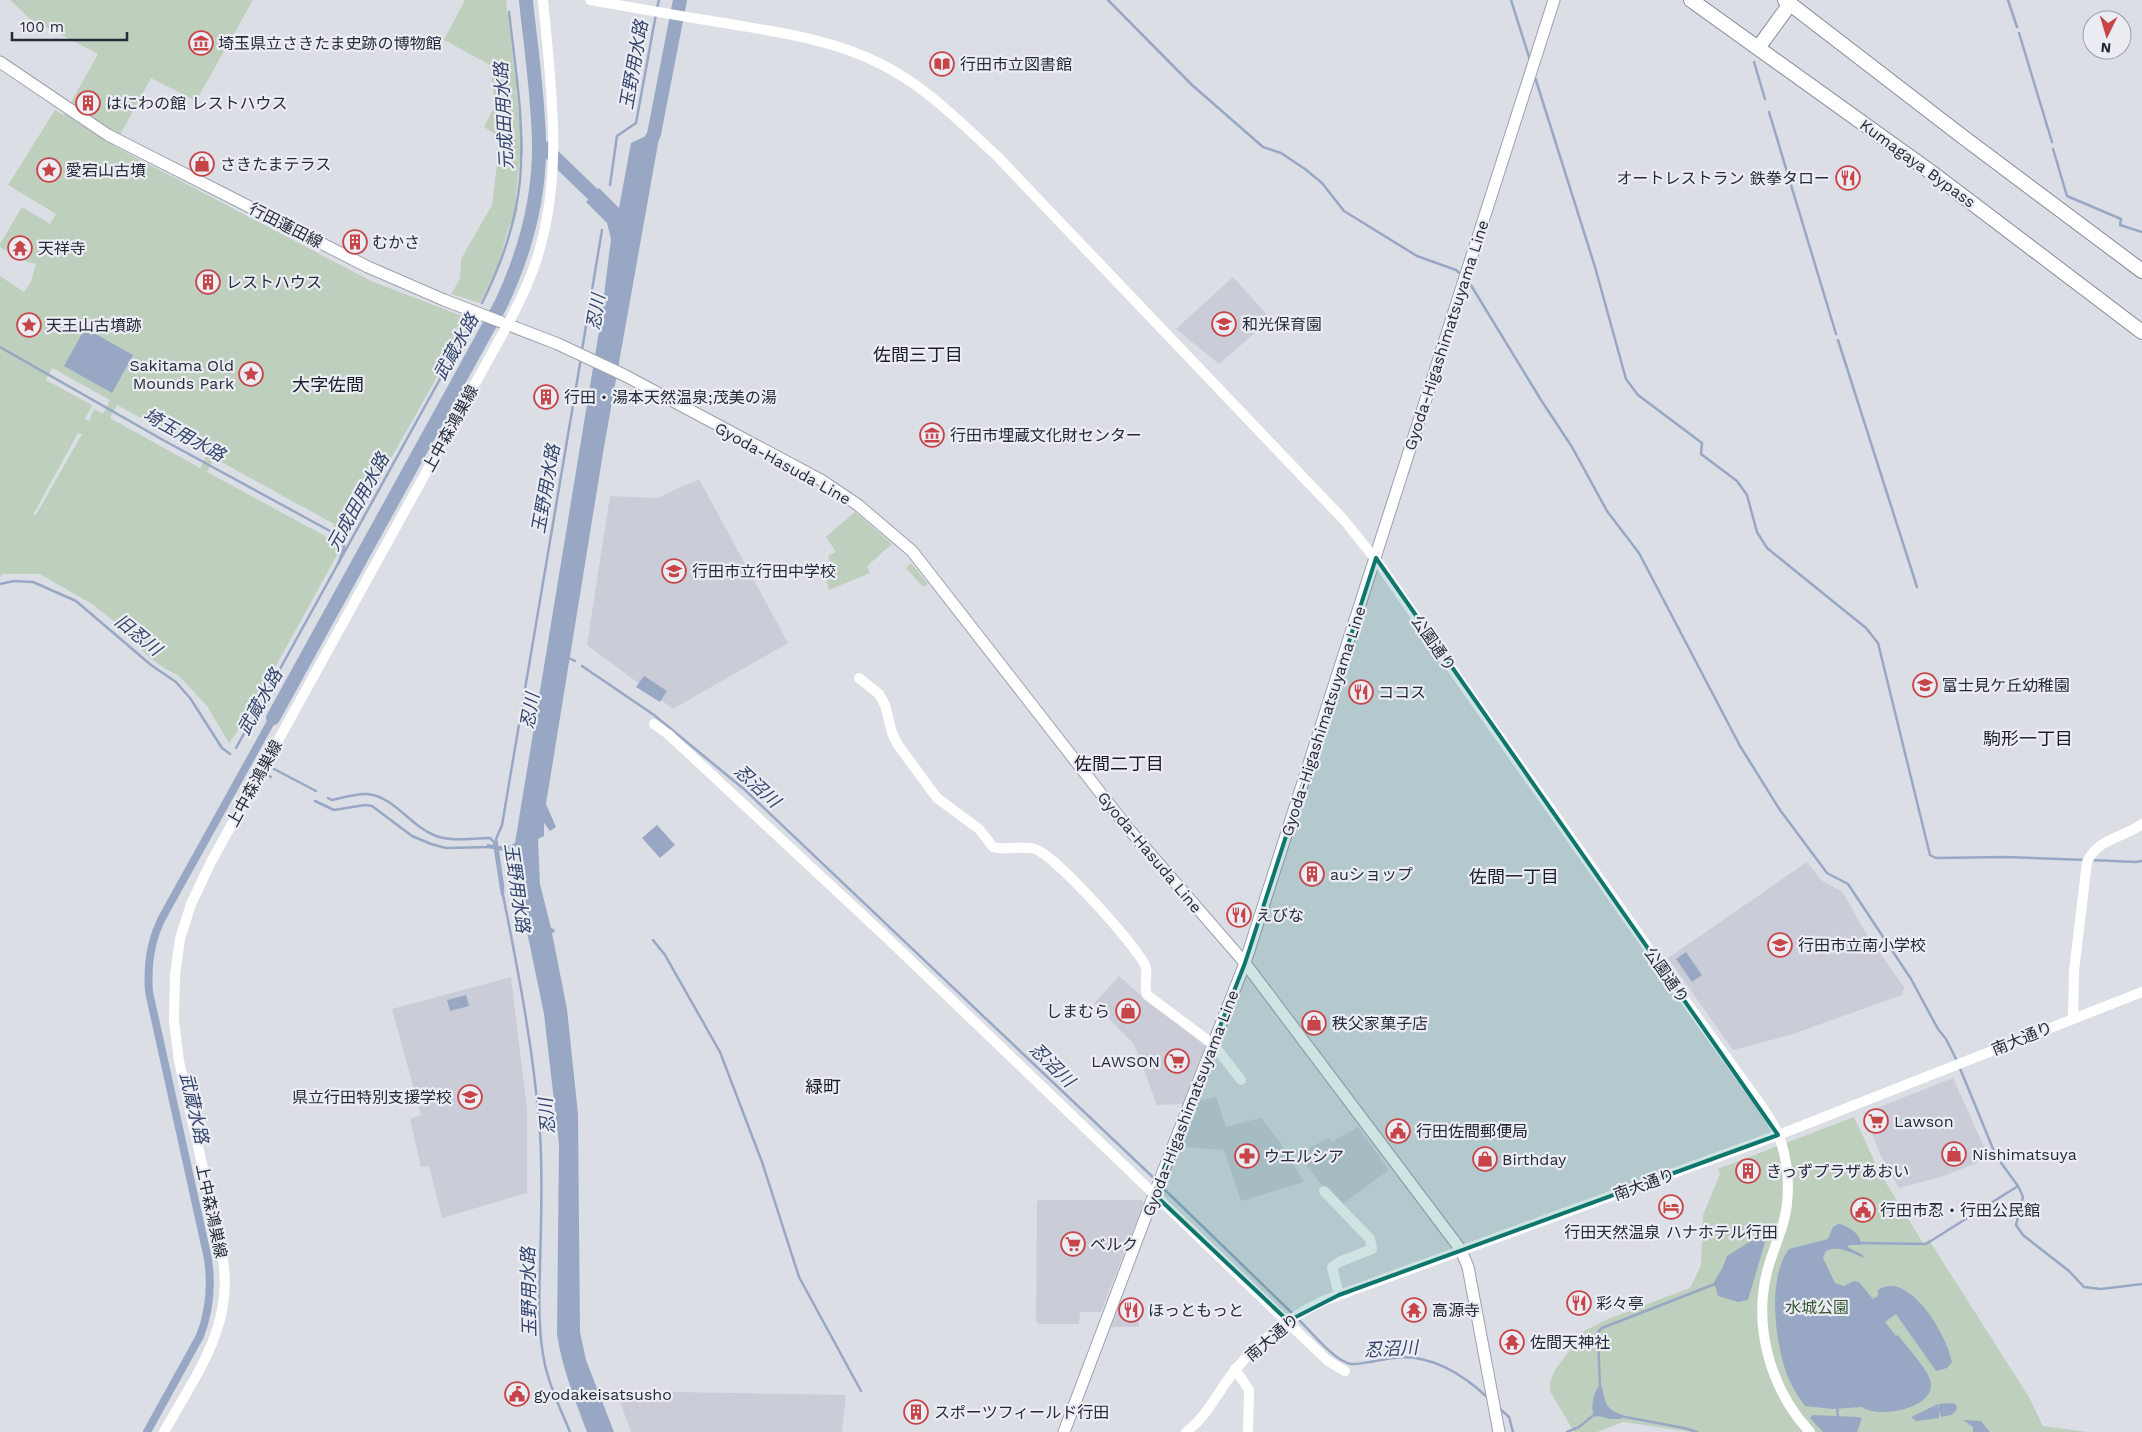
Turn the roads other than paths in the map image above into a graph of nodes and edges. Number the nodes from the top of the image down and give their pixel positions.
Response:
1 (543, 0) edge
2 (590, 0) edge
3 (1554, 0) edge
4 (1691, 0) edge
5 (1788, 2) edge
6 (1758, 48) junction
7 (0, 62) edge
8 (2142, 271) edge
9 (504, 323) junction
10 (2142, 332) edge
11 (584, 355) joint
12 (1376, 558) junction
13 (859, 678) dead end
14 (654, 724) dead end
15 (2142, 824) edge
16 (1245, 962) junction
17 (2142, 992) edge
18 (2073, 1018) junction
19 (1214, 1045) junction
20 (1241, 1080) dead end
21 (1778, 1135) junction
22 (1324, 1191) dead end
23 (1154, 1194) junction
24 (1461, 1250) junction
25 (1339, 1294) junction
26 (1288, 1321) junction
27 (1235, 1369) junction
28 (1344, 1371) dead end
29 (164, 1432) edge
30 (1064, 1432) edge
31 (1186, 1432) edge
32 (1248, 1432) edge
33 (1499, 1432) edge
34 (1810, 1432) edge

1 - 9 street, 上中森鴻巣線
2 - 12 street, 公園通り
3 - 12 main road, Gyoda-Higashimatsuyama Line
4 - 6 highway, Kumagaya Bypass
5 - 6 highway
5 - 8 highway
6 - 10 highway, Kumagaya Bypass
7 - 9 main road, 行田蓮田線
9 - 11 main road, 行田蓮田線
9 - 29 street, 上中森鴻巣線
11 - 16 main road, Gyoda-Hasuda Line
12 - 16 main road, Gyoda-Higashimatsuyama Line
12 - 21 street, 公園通り
13 - 19 street
14 - 23 street
15 - 18 street
16 - 19 main road, Gyoda-Higashimatsuyama Line
16 - 24 main road, Gyoda-Hasuda Line
17 - 18 street, 南大通り
18 - 21 street, 南大通り
19 - 20 street
19 - 23 main road, Gyoda-Higashimatsuyama Line
21 - 24 street, 南大通り
21 - 34 street, 公園通り
22 - 25 street
23 - 26 street
23 - 30 main road, Gyoda-Higashimatsuyama Line
24 - 25 street, 南大通り
24 - 33 main road, Gyoda-Hasuda Line
25 - 26 street, 南大通り
26 - 27 street, 南大通り
26 - 28 street
27 - 31 street, 南大通り
27 - 32 street

